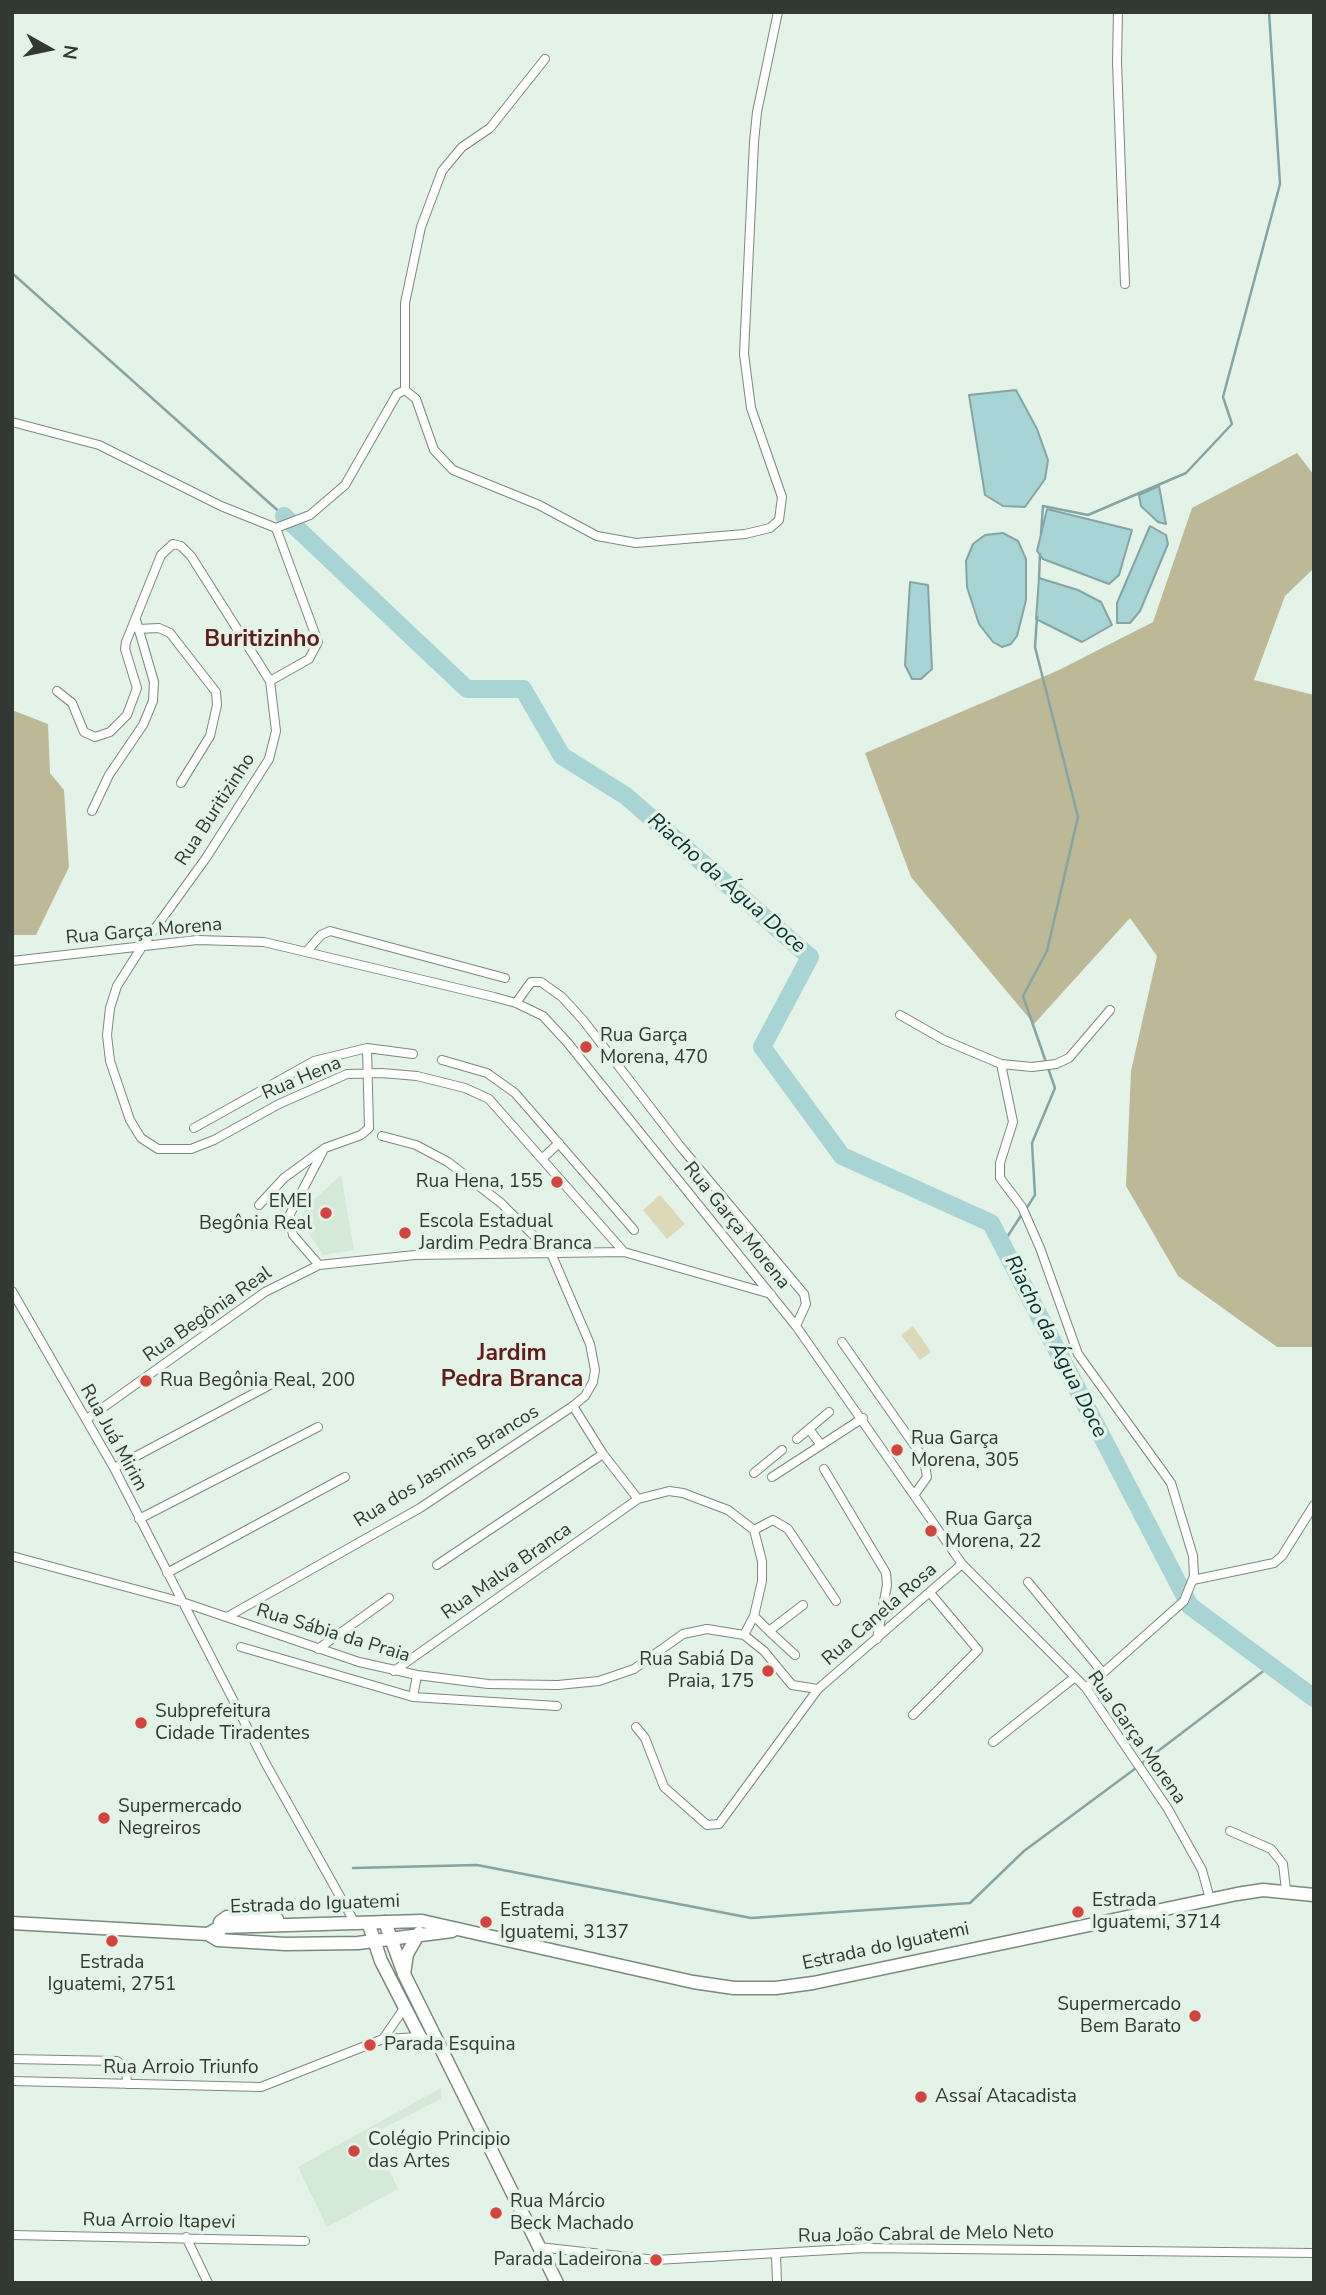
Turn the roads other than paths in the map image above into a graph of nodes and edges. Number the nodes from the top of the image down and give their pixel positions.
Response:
1 (778, 12) edge
2 (1118, 12) edge
3 (545, 60) dead end
4 (1125, 284) dead end
5 (405, 390) junction
6 (12, 422) edge
7 (276, 528) junction
8 (137, 624) junction
9 (270, 681) junction
10 (57, 691) dead end
11 (181, 783) dead end
12 (92, 811) dead end
13 (143, 945) junction
14 (307, 951) junction
15 (12, 961) edge
16 (505, 978) dead end
17 (516, 1003) junction
18 (1110, 1010) dead end
19 (900, 1015) dead end
20 (367, 1048) junction
21 (412, 1054) dead end
22 (442, 1060) dead end
23 (1001, 1064) junction
24 (368, 1072) junction
25 (194, 1128) dead end
26 (382, 1136) dead end
27 (559, 1143) junction
28 (325, 1147) junction
29 (543, 1158) junction
30 (259, 1205) dead end
31 (634, 1230) dead end
32 (624, 1252) junction
33 (551, 1253) junction
34 (319, 1265) junction
35 (12, 1292) edge
36 (771, 1294) junction
37 (796, 1326) junction
38 (842, 1342) dead end
39 (281, 1378) dead end
40 (573, 1406) junction
41 (830, 1412) dead end
42 (863, 1418) junction
43 (87, 1419) junction
44 (318, 1427) dead end
45 (809, 1429) junction
46 (797, 1439) dead end
47 (821, 1445) junction
48 (782, 1450) dead end
49 (603, 1454) junction
50 (774, 1457) junction
51 (114, 1468) junction
52 (784, 1469) junction
53 (824, 1469) dead end
54 (754, 1473) dead end
55 (345, 1477) dead end
56 (772, 1477) dead end
57 (915, 1494) junction
58 (638, 1499) junction
59 (1314, 1505) edge
60 (139, 1519) junction
61 (754, 1530) junction
62 (12, 1556) edge
63 (962, 1564) junction
64 (437, 1565) dead end
65 (167, 1573) junction
66 (1193, 1580) junction
67 (1028, 1582) dead end
68 (931, 1594) junction
69 (389, 1598) dead end
70 (836, 1601) dead end
71 (182, 1602) junction
72 (803, 1605) dead end
73 (754, 1616) junction
74 (227, 1617) junction
75 (769, 1631) junction
76 (744, 1635) junction
77 (877, 1639) junction
78 (241, 1647) dead end
79 (318, 1649) junction
80 (795, 1656) dead end
81 (394, 1671) junction
82 (1103, 1673) junction
83 (417, 1675) junction
84 (1076, 1677) junction
85 (1086, 1688) junction
86 (818, 1689) junction
87 (414, 1697) junction
88 (557, 1706) dead end
89 (914, 1715) dead end
90 (636, 1727) dead end
91 (993, 1742) dead end
92 (1230, 1831) dead end
93 (1286, 1890) junction
94 (1314, 1895) edge
95 (1210, 1899) junction
96 (12, 1923) edge
97 (385, 1923) junction
98 (363, 1925) junction
99 (467, 1930) junction
100 (419, 1933) junction
101 (215, 1934) junction
102 (390, 1938) junction
103 (374, 1941) junction
104 (331, 1944) junction
105 (404, 1973) junction
106 (405, 2007) junction
107 (420, 2037) junction
108 (383, 2039) junction
109 (439, 2045) junction
110 (12, 2059) edge
111 (12, 2081) edge
112 (127, 2084) junction
113 (12, 2235) edge
114 (186, 2237) junction
115 (305, 2241) dead end
116 (539, 2247) junction
117 (1314, 2253) edge
118 (776, 2254) junction
119 (208, 2283) edge
120 (557, 2283) edge
121 (777, 2283) edge

1 - 5 street
2 - 4 street
3 - 5 street
5 - 7 street
6 - 7 street
7 - 9 street
8 - 9 street, Rua Buritizinho
8 - 10 street
8 - 11 street
8 - 12 street
9 - 13 street, Rua Buritizinho
13 - 14 street, Rua Garça Morena
13 - 15 street, Rua Garça Morena
13 - 24 street, Rua Hena
14 - 16 street
14 - 17 street, Rua Garça Morena
17 - 36 street, Rua Garça Morena
17 - 37 street
18 - 23 street
19 - 23 street
20 - 21 street
20 - 24 street
20 - 25 street
22 - 27 street
23 - 66 street
24 - 28 street
24 - 29 street, Rua Hena
26 - 33 street
27 - 29 street
27 - 31 street
28 - 30 street
28 - 34 street
29 - 32 street, Rua Hena
32 - 33 street, Rua Begônia Real
32 - 36 street, Rua Begônia Real
33 - 34 street, Rua Begônia Real
33 - 40 street, Rua dos Jasmins Brancos
34 - 43 street, Rua Begônia Real
35 - 43 street, Rua Juá Mirim
36 - 37 street, Rua Garça Morena
37 - 42 street, Rua Garça Morena
38 - 57 street
39 - 51 street
40 - 49 street
40 - 74 street, Rua dos Jasmins Brancos
41 - 45 street
42 - 47 street
42 - 57 street, Rua Garça Morena
43 - 51 street, Rua Juá Mirim
44 - 60 street
45 - 46 street
45 - 47 street
47 - 52 street
48 - 50 street
49 - 58 street
49 - 64 street
50 - 52 street
50 - 54 street
51 - 60 street, Rua Juá Mirim
52 - 56 street
53 - 77 street
55 - 65 street
57 - 63 street, Rua Garça Morena
58 - 61 street
58 - 81 street, Rua Malva Branca
59 - 66 street
60 - 65 street, Rua Juá Mirim
61 - 70 street
61 - 73 street
62 - 71 street, Rua Sábia da Praia
63 - 68 street, Rua Canela Rosa
63 - 84 street, Rua Garça Morena
65 - 71 street, Rua Juá Mirim
66 - 82 street
67 - 82 street
68 - 77 street, Rua Canela Rosa
68 - 89 street
69 - 79 street
71 - 74 street, Rua Sábia da Praia
71 - 98 street
72 - 75 street
73 - 75 street
73 - 76 street
74 - 79 street, Rua Sábia da Praia
75 - 80 street
76 - 83 street, Rua Sábia da Praia
76 - 86 street
77 - 86 street, Rua Canela Rosa
78 - 87 street
79 - 81 street, Rua Sábia da Praia
81 - 83 street, Rua Sábia da Praia
82 - 85 street
83 - 87 street
84 - 85 street, Rua Garça Morena
84 - 91 street
85 - 95 street, Rua Garça Morena
86 - 90 street, Rua Canela Rosa
87 - 88 street
92 - 93 street
93 - 94 main road, Estrada do Iguatemi
93 - 95 main road, Estrada do Iguatemi
95 - 99 main road, Estrada do Iguatemi
96 - 101 main road, Estrada do Iguatemi
97 - 98 main road, Estrada do Iguatemi
97 - 99 main road, Estrada do Iguatemi
97 - 102 main road
98 - 101 main road, Estrada do Iguatemi
98 - 103 main road
98 - 104 main road
99 - 100 main road, Estrada do Iguatemi
100 - 102 main road, Estrada do Iguatemi
100 - 105 main road
101 - 104 main road, Estrada do Iguatemi
102 - 103 main road, Estrada do Iguatemi
102 - 105 main road
103 - 104 main road, Estrada do Iguatemi
103 - 106 main road
105 - 109 main road
106 - 107 main road
106 - 108 street
107 - 108 street, Rua Arroio Triunfo
107 - 109 main road
108 - 112 street, Rua Arroio Triunfo
109 - 116 main road
110 - 112 street
111 - 112 street, Rua Arroio Triunfo
113 - 114 street, Rua Arroio Itapevi
114 - 115 street, Rua Arroio Itapevi
114 - 119 street
116 - 118 street, Rua João Cabral de Melo Neto
116 - 120 main road
117 - 118 street, Rua João Cabral de Melo Neto
118 - 121 street

